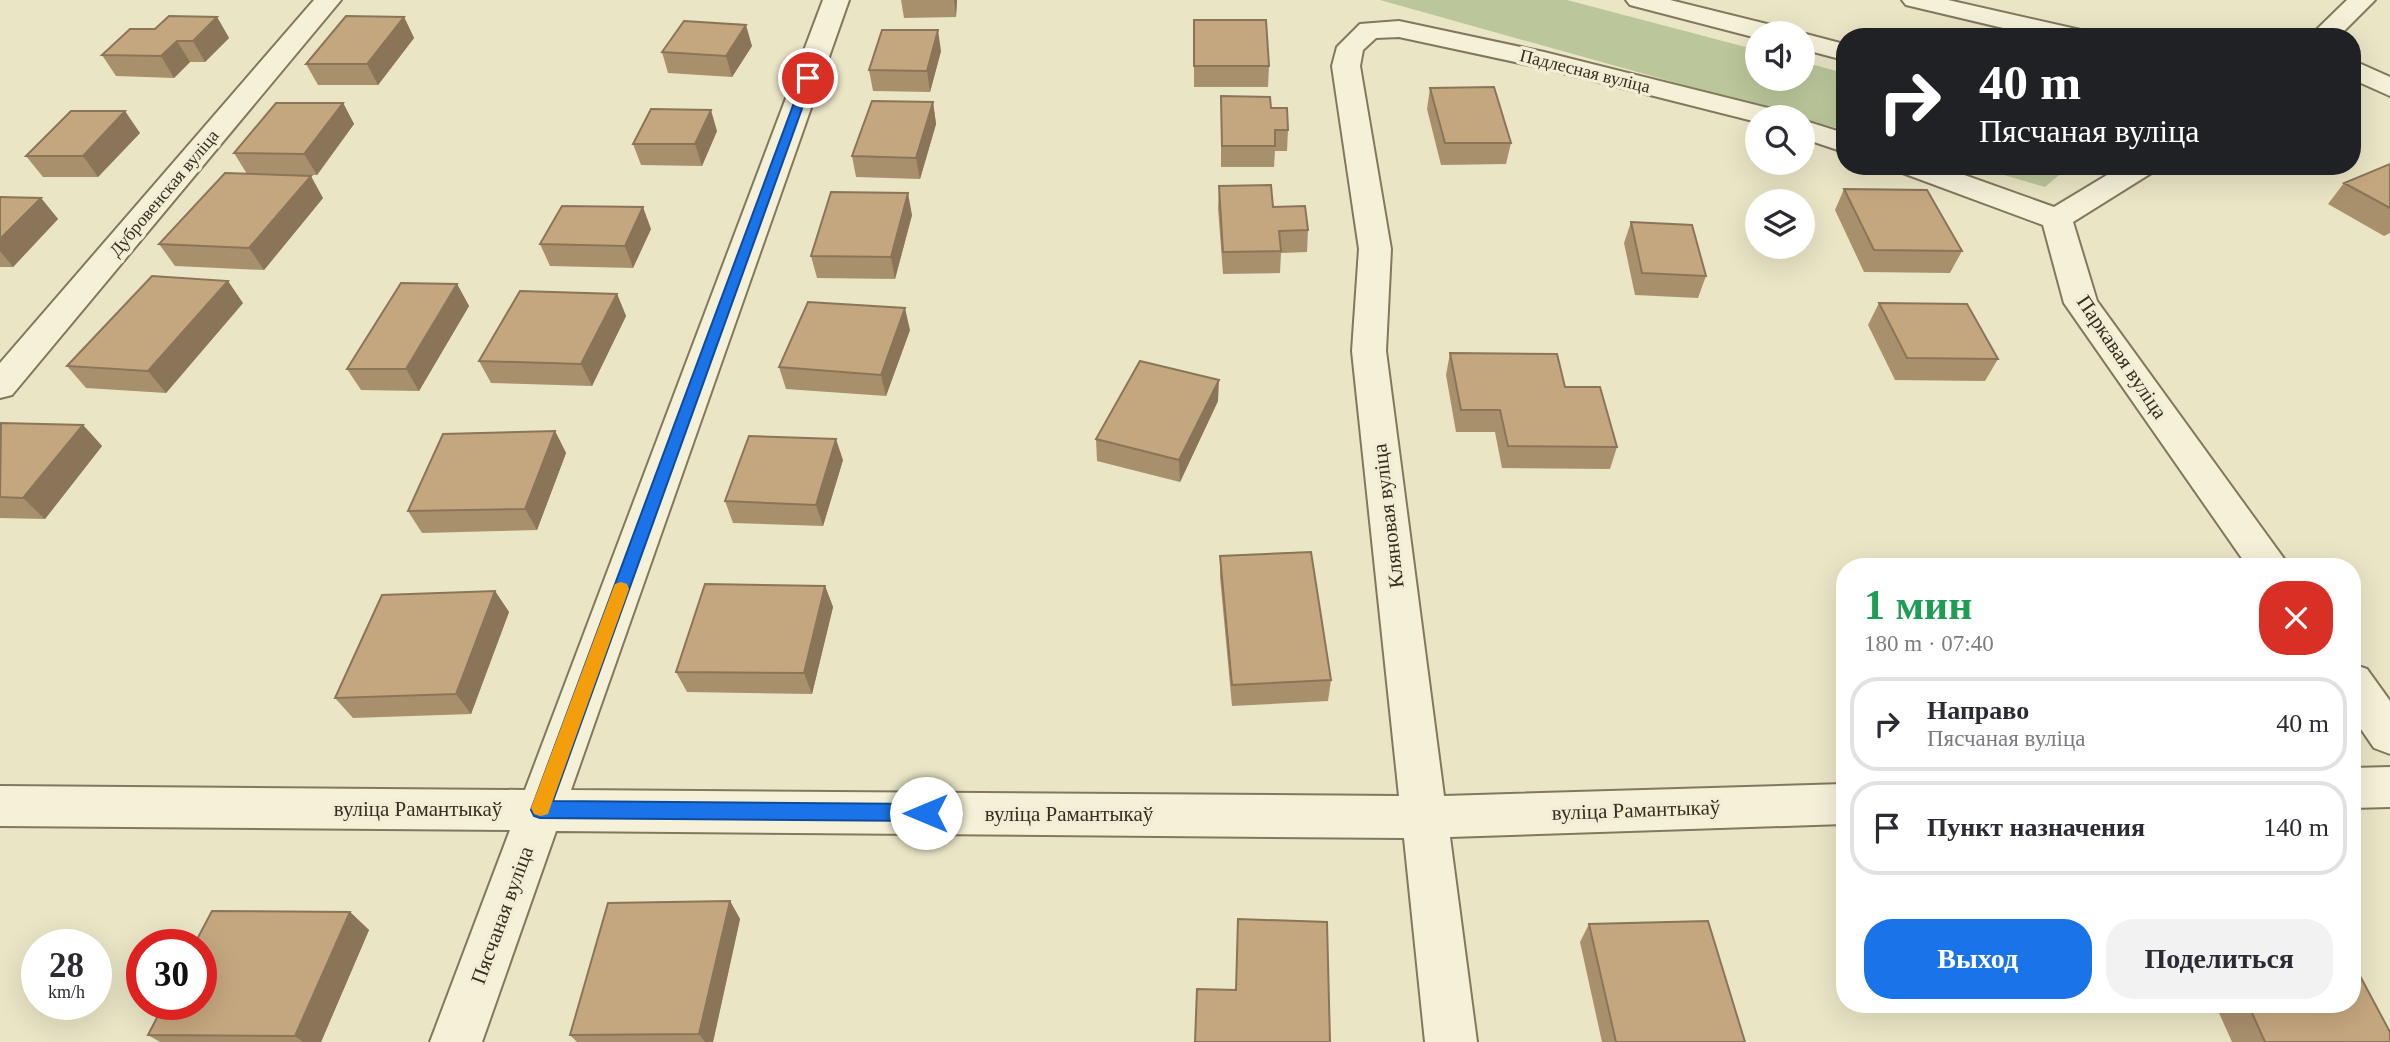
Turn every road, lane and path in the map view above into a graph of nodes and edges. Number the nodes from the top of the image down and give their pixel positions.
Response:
1 (328, 0) edge
2 (836, 0) edge
3 (1639, 0) edge
4 (1915, 0) edge
5 (2022, 0) edge
6 (2321, 0) edge
7 (2356, 5) edge
8 (1745, 27) edge
9 (2039, 28) edge
10 (2063, 28) edge
11 (2332, 28) edge
12 (1399, 29) joint
13 (1815, 44) edge
14 (1836, 50) edge
15 (2361, 73) edge
16 (2390, 88) edge
17 (1745, 111) edge
18 (1815, 133) edge
19 (1836, 140) edge
20 (1935, 175) edge
21 (2128, 175) edge
22 (2057, 219) junction
23 (0, 386) edge
24 (2264, 558) edge
25 (2361, 695) edge
26 (2390, 735) edge
27 (2390, 787) edge
28 (2361, 788) edge
29 (1836, 804) edge
30 (0, 806) edge
31 (540, 810) junction
32 (1423, 817) junction
33 (456, 1042) edge
34 (1451, 1042) edge

1 - 23 street, Дубровенская вуліца
2 - 31 street, Пясчаная вуліца
3 - 8 street
4 - 9 street
5 - 10 street
6 - 7 street
7 - 11 street
12 - 17 street, Падлесная вуліца
12 - 32 street, Кляновая вуліца
13 - 14 street
15 - 16 street
18 - 19 street
20 - 22 street
21 - 22 street
22 - 24 street, Паркавая вуліца
25 - 26 street
27 - 28 street
29 - 32 street, вуліца Рамантыкаў
30 - 31 street, вуліца Рамантыкаў
31 - 32 street, вуліца Рамантыкаў
31 - 33 street, Пясчаная вуліца
32 - 34 street, Кляновая вуліца

